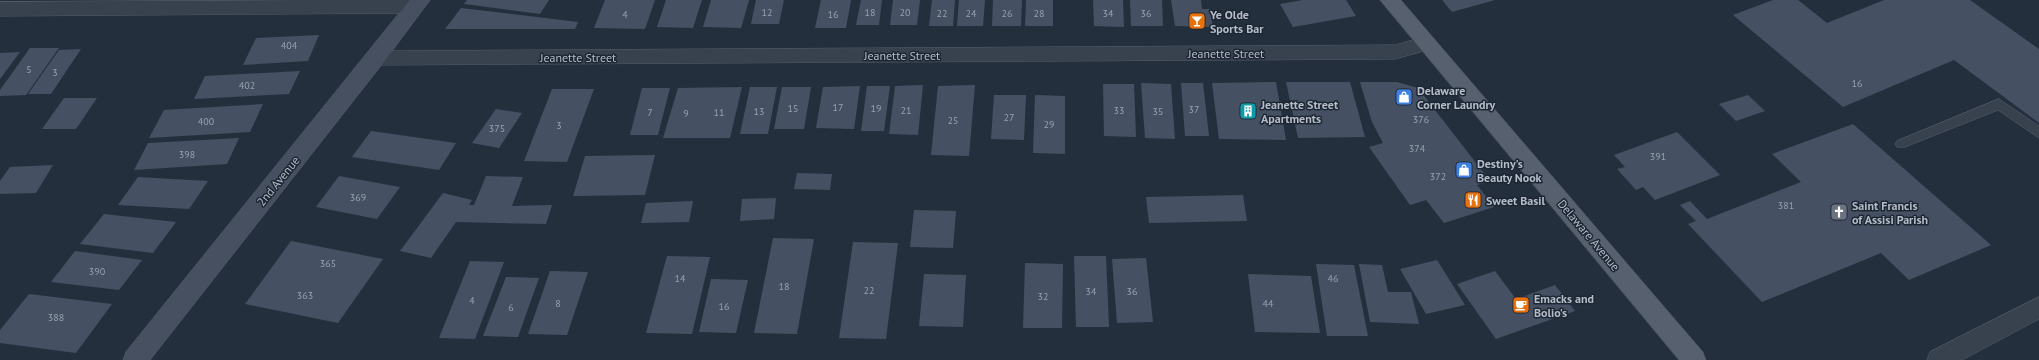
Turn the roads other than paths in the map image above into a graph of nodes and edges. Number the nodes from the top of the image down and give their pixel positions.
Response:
1 (1390, 0) edge
2 (418, 3) edge
3 (0, 9) edge
4 (1427, 43) junction
5 (376, 58) junction
6 (2039, 133) edge
7 (1901, 144) dead end
8 (2039, 307) edge
9 (135, 360) edge
10 (1694, 360) edge
11 (1939, 360) edge

1 - 4 main road, Delaware Avenue
2 - 3 street
2 - 5 street, 2nd Avenue
4 - 5 street, Jeanette Street
4 - 10 main road, Delaware Avenue
5 - 9 street, 2nd Avenue
6 - 7 lane
8 - 11 street

